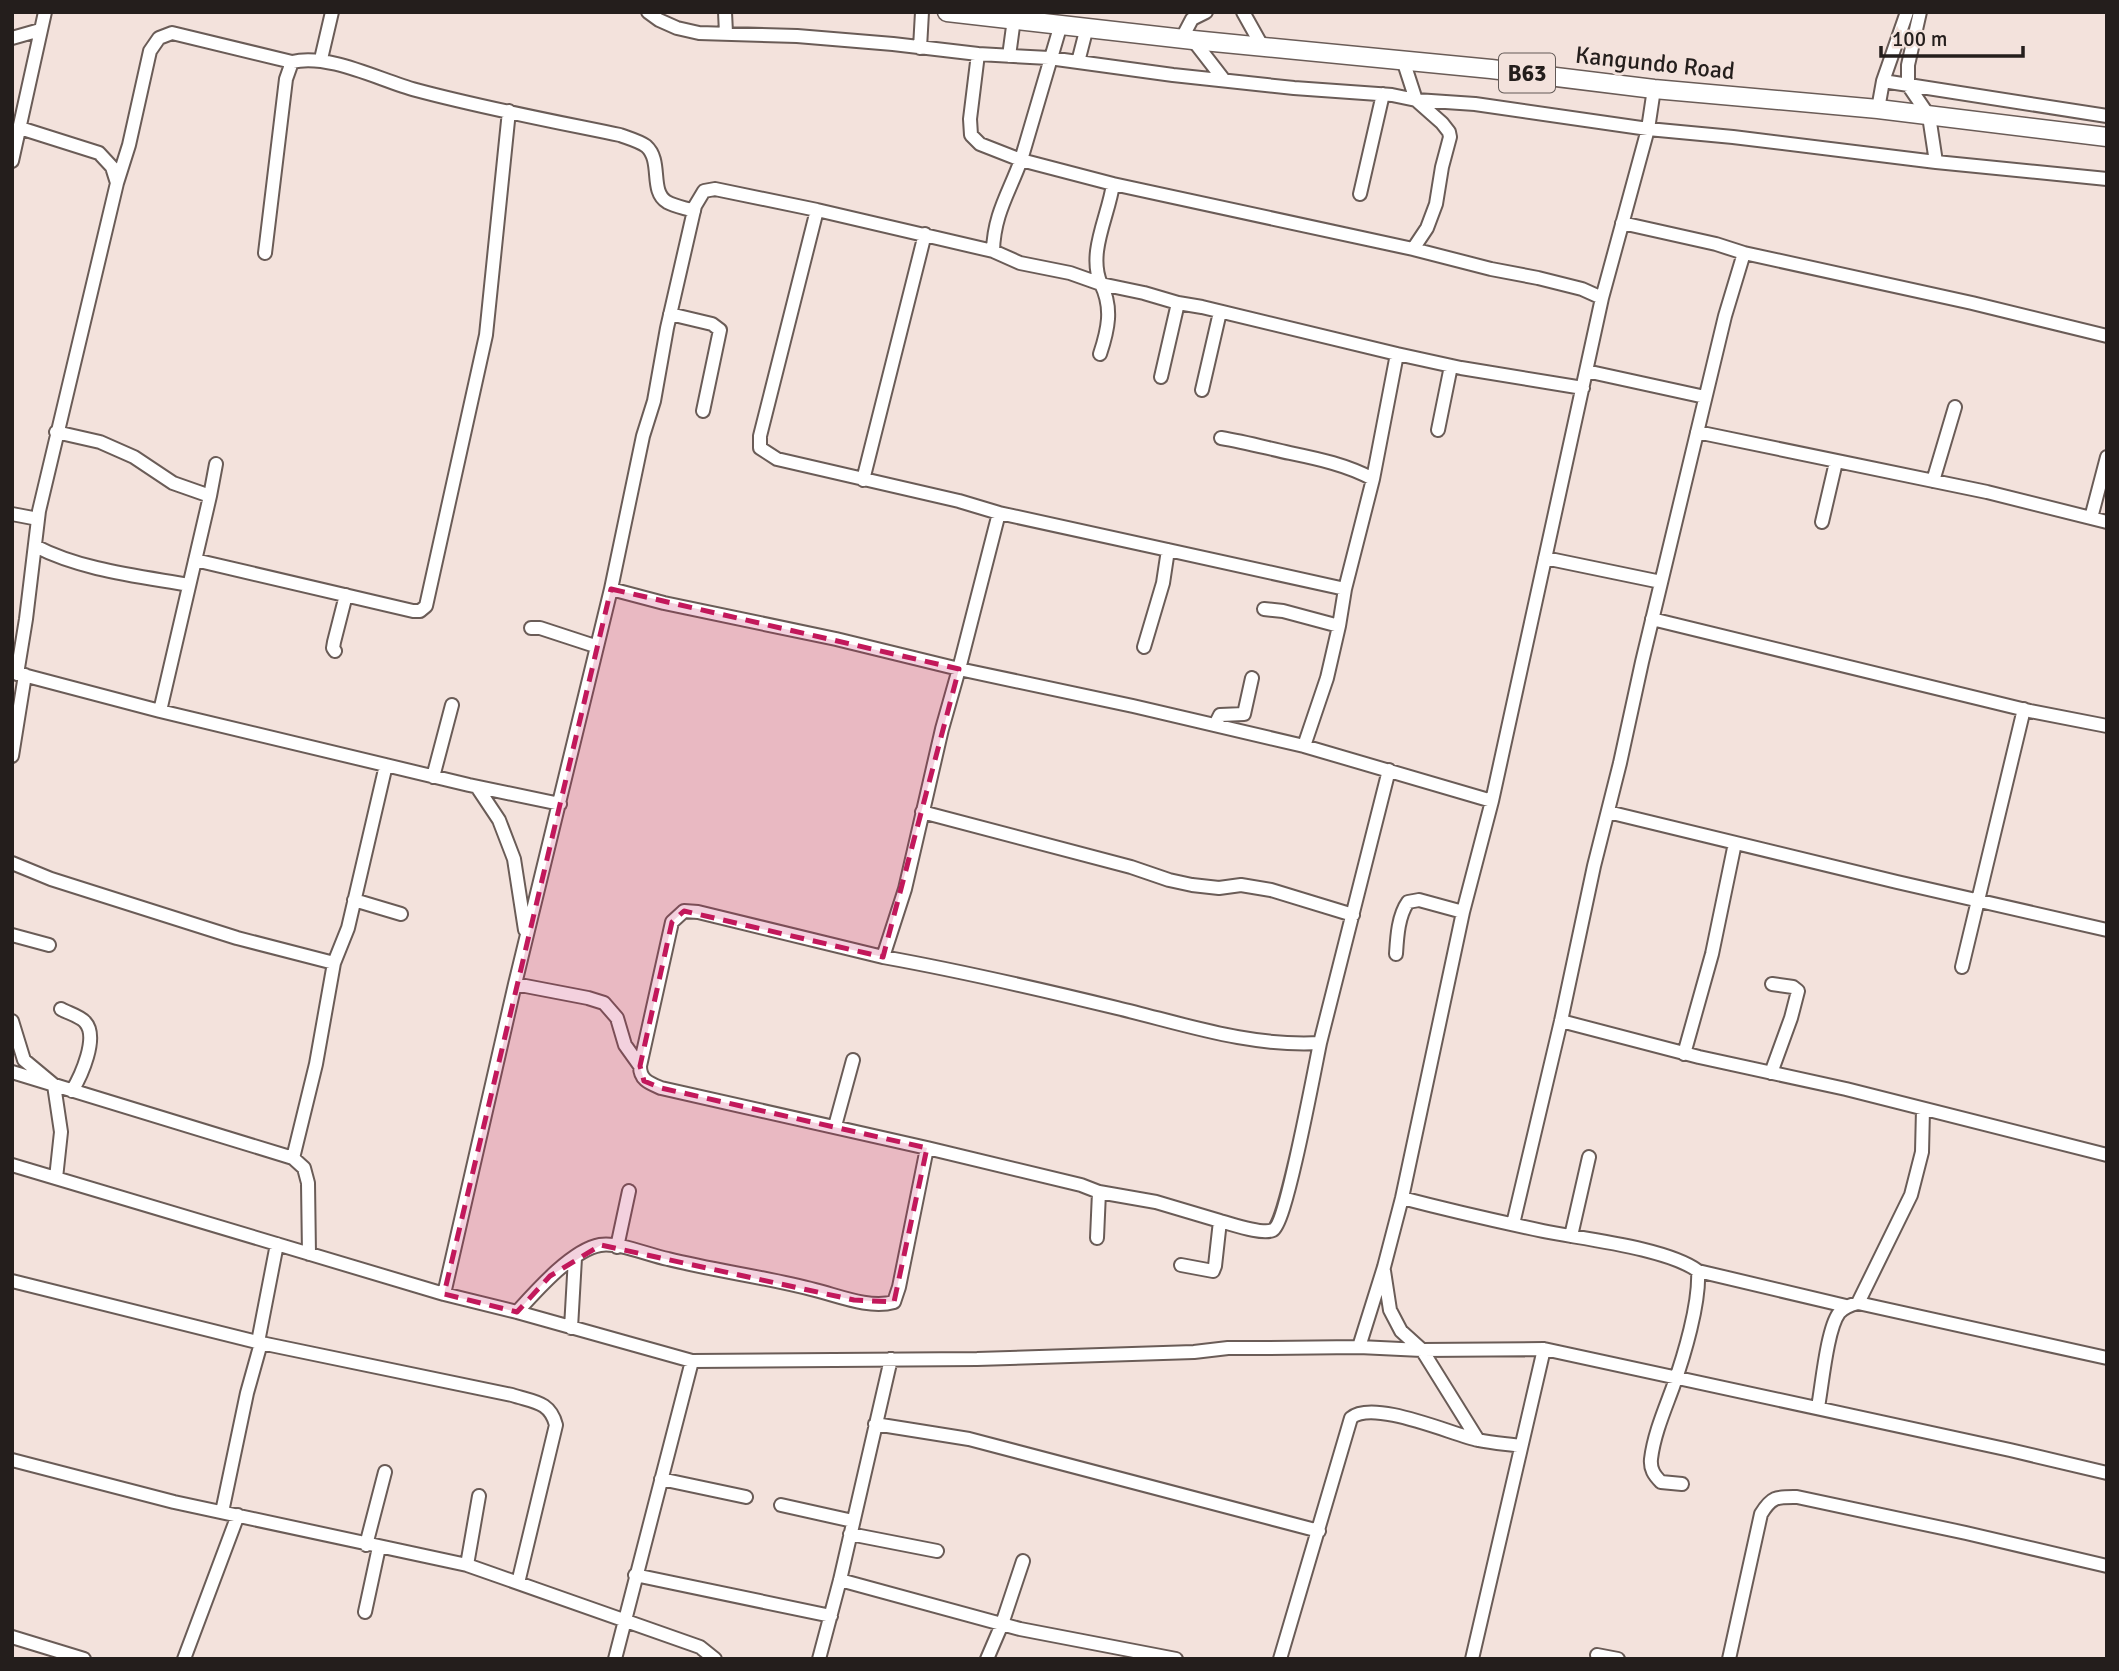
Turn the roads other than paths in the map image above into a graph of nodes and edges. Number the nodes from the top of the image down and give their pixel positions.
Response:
1 (45, 12) edge
2 (332, 12) edge
3 (648, 12) edge
4 (725, 12) edge
5 (922, 12) edge
6 (947, 12) edge
7 (1206, 12) edge
8 (1243, 12) edge
9 (1907, 12) edge
10 (1920, 12) edge
11 (1014, 19) junction
12 (1061, 24) junction
13 (1087, 27) junction
14 (40, 30) junction
15 (726, 33) junction
16 (12, 38) edge
17 (1188, 39) junction
18 (1262, 46) junction
19 (920, 48) junction
20 (978, 54) junction
21 (1009, 56) junction
22 (1049, 58) junction
23 (321, 60) junction
24 (1403, 60) junction
25 (292, 62) junction
26 (1078, 62) junction
27 (1224, 80) junction
28 (1882, 81) junction
29 (1908, 85) junction
30 (1654, 89) junction
31 (1383, 94) junction
32 (1416, 100) junction
33 (1878, 109) junction
34 (509, 111) junction
35 (1929, 116) junction
36 (2107, 117) edge
37 (20, 128) junction
38 (1648, 129) junction
39 (2107, 137) edge
40 (130, 142) junction
41 (99, 153) junction
42 (1021, 160) junction
43 (12, 161) edge
44 (1936, 162) junction
45 (2107, 179) edge
46 (117, 183) junction
47 (1113, 184) junction
48 (1360, 194) dead end
49 (817, 210) junction
50 (694, 211) junction
51 (1622, 223) junction
52 (925, 234) junction
53 (1413, 249) junction
54 (993, 251) junction
55 (265, 253) dead end
56 (1744, 253) junction
57 (1101, 284) junction
58 (1602, 298) junction
59 (1178, 303) junction
60 (1220, 312) junction
61 (670, 314) junction
62 (2107, 336) edge
63 (1100, 354) dead end
64 (1397, 354) junction
65 (1451, 366) junction
66 (1586, 371) junction
67 (1161, 377) dead end
68 (1583, 388) junction
69 (1202, 390) dead end
70 (1705, 397) junction
71 (1955, 407) dead end
72 (703, 411) dead end
73 (1438, 430) dead end
74 (56, 432) junction
75 (1697, 432) junction
76 (1221, 439) dead end
77 (2107, 457) edge
78 (1836, 462) junction
79 (216, 464) dead end
80 (1373, 479) junction
81 (863, 480) junction
82 (1933, 481) junction
83 (210, 496) junction
84 (999, 513) junction
85 (12, 514) edge
86 (2091, 518) junction
87 (38, 519) junction
88 (1822, 522) dead end
89 (2107, 522) edge
90 (35, 546) junction
91 (1168, 550) junction
92 (1545, 558) junction
93 (195, 560) junction
94 (1661, 582) junction
95 (189, 585) junction
96 (611, 589) junction
97 (1345, 589) junction
98 (346, 595) junction
99 (1264, 609) dead end
100 (12, 615) edge
101 (26, 619) junction
102 (1652, 619) junction
103 (1339, 626) junction
104 (531, 628) dead end
105 (596, 646) junction
106 (1144, 647) dead end
107 (335, 651) dead end
108 (959, 669) junction
109 (18, 674) edge
110 (1252, 678) dead end
111 (452, 705) dead end
112 (2024, 709) junction
113 (160, 711) junction
114 (1214, 725) junction
115 (2107, 726) edge
116 (1304, 746) junction
117 (12, 756) edge
118 (386, 765) junction
119 (1389, 771) junction
120 (433, 777) junction
121 (477, 787) junction
122 (1492, 800) junction
123 (560, 804) junction
124 (922, 812) junction
125 (1608, 812) junction
126 (1735, 843) junction
127 (12, 863) edge
128 (354, 900) junction
129 (1979, 900) junction
130 (1463, 912) junction
131 (401, 914) dead end
132 (1353, 915) junction
133 (2107, 930) edge
134 (12, 935) edge
135 (526, 938) junction
136 (49, 945) dead end
137 (1396, 954) dead end
138 (883, 957) junction
139 (334, 963) junction
140 (1962, 967) dead end
141 (514, 984) junction
142 (1772, 984) dead end
143 (61, 1010) dead end
144 (12, 1021) edge
145 (1561, 1021) junction
146 (1320, 1043) junction
147 (1684, 1054) junction
148 (853, 1060) dead end
149 (639, 1066) junction
150 (12, 1072) edge
151 (1771, 1073) junction
152 (54, 1085) junction
153 (72, 1091) junction
154 (1923, 1109) junction
155 (835, 1126) junction
156 (927, 1148) junction
157 (2107, 1156) edge
158 (1589, 1157) dead end
159 (293, 1158) junction
160 (12, 1165) edge
161 (56, 1178) junction
162 (629, 1191) dead end
163 (1099, 1192) junction
164 (1402, 1198) junction
165 (1220, 1221) junction
166 (1513, 1224) junction
167 (1571, 1236) junction
168 (1097, 1238) dead end
169 (277, 1244) junction
170 (617, 1247) junction
171 (309, 1254) junction
172 (575, 1258) junction
173 (1181, 1265) dead end
174 (1384, 1267) junction
175 (1698, 1272) junction
176 (12, 1281) edge
177 (444, 1294) junction
178 (1852, 1305) junction
179 (517, 1312) junction
180 (571, 1328) junction
181 (259, 1343) junction
182 (1359, 1347) junction
183 (1544, 1349) junction
184 (1422, 1350) junction
185 (2107, 1358) edge
186 (891, 1359) junction
187 (692, 1361) junction
188 (1676, 1377) junction
189 (1818, 1407) junction
190 (876, 1424) junction
191 (1478, 1440) junction
192 (1521, 1446) junction
193 (12, 1460) edge
194 (385, 1472) dead end
195 (2107, 1474) edge
196 (661, 1479) junction
197 (1682, 1484) dead end
198 (479, 1496) dead end
199 (746, 1497) dead end
200 (781, 1505) dead end
201 (222, 1512) junction
202 (237, 1515) junction
203 (852, 1527) junction
204 (1319, 1531) junction
205 (373, 1546) junction
206 (937, 1551) dead end
207 (1023, 1561) dead end
208 (467, 1566) junction
209 (2107, 1566) edge
210 (635, 1575) junction
211 (840, 1580) junction
212 (518, 1583) junction
213 (365, 1612) dead end
214 (831, 1616) junction
215 (623, 1622) junction
216 (1002, 1624) junction
217 (12, 1637) edge
218 (1597, 1655) dead end
219 (84, 1659) edge
220 (184, 1659) edge
221 (615, 1659) edge
222 (715, 1659) edge
223 (819, 1659) edge
224 (987, 1659) edge
225 (1176, 1659) edge
226 (1280, 1659) edge
227 (1472, 1659) edge
228 (1618, 1659) edge
229 (1729, 1659) edge

1 - 14 street
2 - 23 street
3 - 15 street
4 - 15 street
5 - 19 street
6 - 11 highway, Kangundo Road / B63
7 - 17 street
8 - 18 street
9 - 28 street
10 - 29 street
11 - 12 highway, Kangundo Road / B63
11 - 21 street
12 - 13 highway, Kangundo Road / B63
12 - 22 street
13 - 17 highway, Kangundo Road / B63
13 - 26 street
14 - 16 street
14 - 37 street
15 - 19 street
17 - 18 highway, Kangundo Road / B63
17 - 27 street
18 - 24 highway, Kangundo Road / B63
19 - 20 street
20 - 21 street
20 - 42 street
21 - 22 street
22 - 26 street
22 - 42 street
23 - 25 street
23 - 34 street
24 - 30 highway, Kangundo Road / B63
24 - 32 street
25 - 40 street
25 - 55 street
26 - 27 street
27 - 31 street
28 - 29 street
28 - 33 street
29 - 35 street
29 - 36 street
30 - 33 highway, Kangundo Road / B63
30 - 38 street
31 - 32 street
31 - 48 street
32 - 38 street
32 - 53 street
33 - 35 highway, Kangundo Road / B63
34 - 50 street
34 - 98 street
35 - 39 highway, Kangundo Road / B63
35 - 44 street
37 - 41 street
37 - 43 street
38 - 44 street
38 - 51 street
40 - 41 street
40 - 46 street
41 - 46 street
42 - 47 street
42 - 54 street
44 - 45 street
46 - 74 street
47 - 53 street
47 - 57 street
49 - 50 street
49 - 52 street
49 - 81 street
50 - 61 street
51 - 56 street
51 - 58 street
52 - 54 street
52 - 81 street
53 - 58 street
54 - 57 street
56 - 62 street
56 - 70 street
57 - 59 street
57 - 63 street
58 - 66 street
59 - 60 street
59 - 67 street
60 - 64 street
60 - 69 street
61 - 72 street
61 - 96 street
64 - 65 street
64 - 80 street
65 - 68 street
65 - 73 street
66 - 68 street
66 - 70 street
68 - 92 street
70 - 75 street
71 - 82 street
74 - 83 street
74 - 87 street
75 - 78 street
75 - 94 street
76 - 80 street
77 - 86 street
78 - 82 street
78 - 88 street
79 - 83 street
80 - 97 street
81 - 84 street
82 - 86 street
83 - 93 street
84 - 91 street
84 - 108 street
85 - 87 street
86 - 89 street
87 - 90 street
90 - 95 street
90 - 101 street
91 - 97 street
91 - 106 street
92 - 94 street
92 - 122 street
93 - 95 street
93 - 98 street
94 - 102 street
95 - 113 street
96 - 105 street
96 - 108 street
97 - 103 street
98 - 107 street
99 - 103 street
100 - 101 street
101 - 109 street
102 - 112 street
102 - 125 street
103 - 116 street
104 - 105 street
105 - 123 street
108 - 114 street
108 - 124 street
109 - 113 street
109 - 117 street
110 - 114 street
111 - 120 street
112 - 115 street
112 - 129 street
113 - 118 street
114 - 116 street
116 - 119 street
118 - 120 street
118 - 128 street
119 - 122 street
119 - 132 street
120 - 121 street
121 - 123 street
121 - 135 street
122 - 130 street
123 - 135 street
124 - 132 street
124 - 138 street
125 - 126 street
125 - 145 street
126 - 129 street
126 - 147 street
127 - 139 street
128 - 131 street
128 - 139 street
129 - 133 street
129 - 140 street
130 - 137 street
130 - 164 street
132 - 146 street
134 - 136 street
135 - 141 street
138 - 146 street
138 - 149 street
139 - 159 street
141 - 149 street
141 - 177 street
142 - 151 street
143 - 153 street
144 - 152 street
145 - 147 street
145 - 166 street
146 - 165 street
147 - 151 street
148 - 155 street
149 - 155 street
150 - 152 street
151 - 154 street
152 - 153 street
152 - 161 street
153 - 159 street
154 - 157 street
154 - 178 street
155 - 156 street
156 - 163 street
156 - 170 street
158 - 167 street
159 - 171 street
160 - 161 street
161 - 169 street
162 - 170 street
163 - 165 street
163 - 168 street
164 - 166 street
164 - 174 street
165 - 173 street
166 - 167 street
167 - 175 street
169 - 171 street
169 - 181 street
170 - 172 street
171 - 177 street
172 - 179 street
172 - 180 street
174 - 182 street
174 - 184 street
175 - 178 street
175 - 188 street
176 - 181 street
177 - 179 street
178 - 185 street
178 - 189 street
179 - 180 street
180 - 187 street
181 - 201 street
181 - 212 street
182 - 184 street
182 - 186 street
183 - 184 street
183 - 188 street
183 - 192 street
184 - 191 street
186 - 187 street
186 - 190 street
187 - 196 street
188 - 189 street
188 - 197 street
189 - 195 street
190 - 203 street
190 - 204 street
191 - 192 street
191 - 204 street
192 - 227 street
193 - 201 street
194 - 205 street
196 - 199 street
196 - 210 street
198 - 208 street
200 - 203 street
201 - 202 street
202 - 205 street
202 - 220 street
203 - 206 street
203 - 211 street
204 - 226 street
205 - 208 street
205 - 213 street
207 - 216 street
208 - 212 street
209 - 229 street
210 - 214 street
210 - 215 street
211 - 214 street
211 - 216 street
212 - 215 street
214 - 223 street
215 - 221 street
215 - 222 street
216 - 224 street
216 - 225 street
217 - 219 street
218 - 228 street

